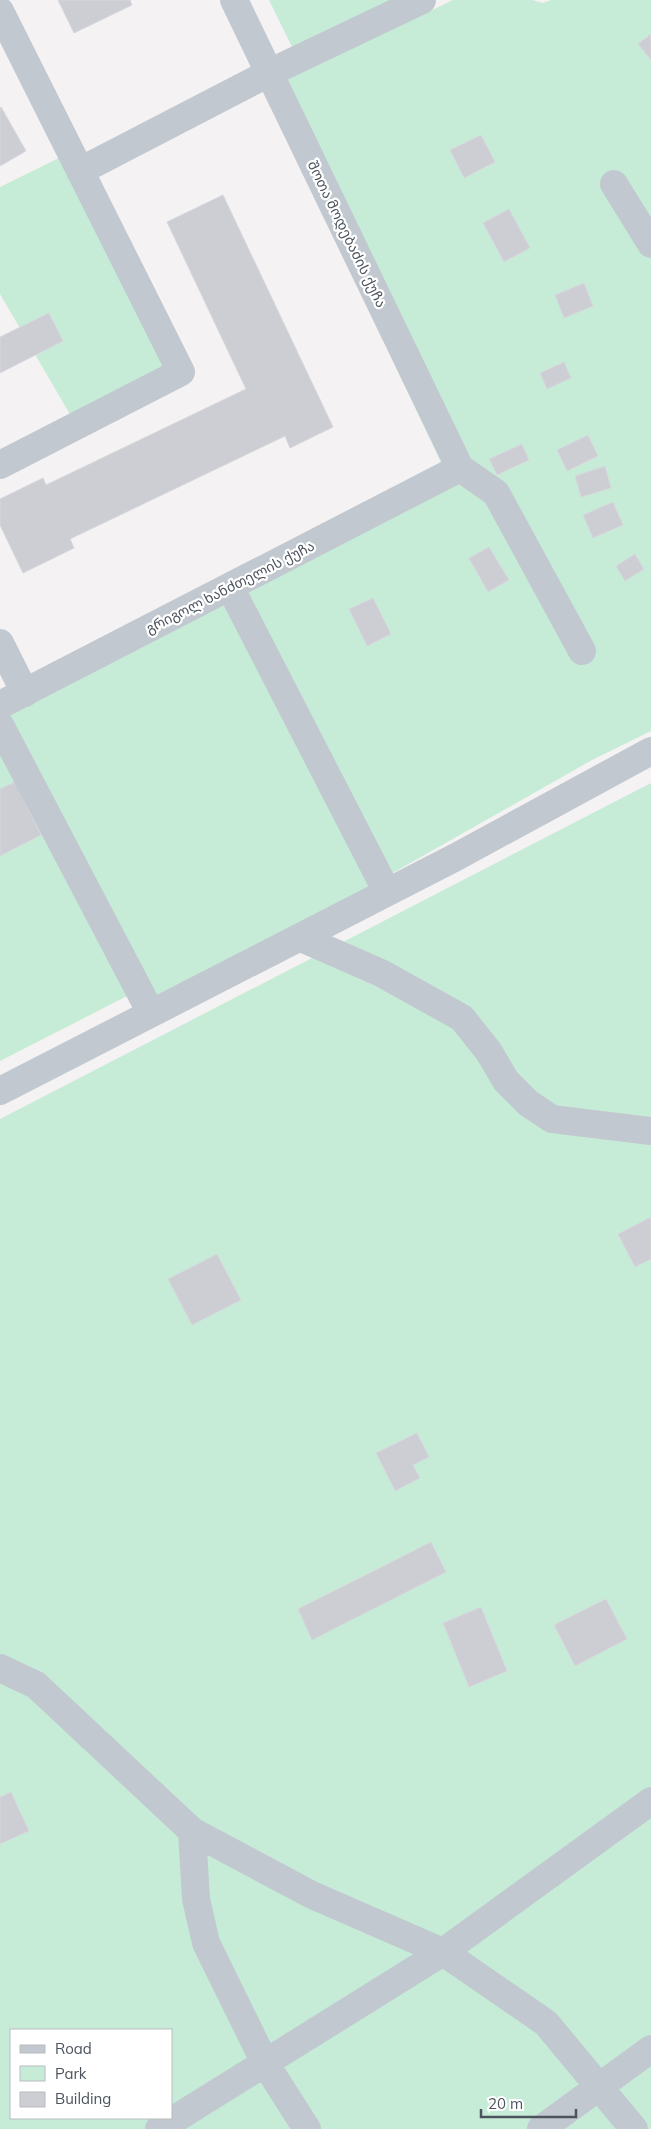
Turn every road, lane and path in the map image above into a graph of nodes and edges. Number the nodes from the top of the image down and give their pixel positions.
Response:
1 (234, 0) edge
2 (422, 0) edge
3 (0, 10) edge
4 (269, 73) junction
5 (80, 170) junction
6 (614, 184) dead end
7 (651, 244) edge
8 (0, 465) edge
9 (460, 468) junction
10 (230, 587) junction
11 (0, 643) edge
12 (582, 651) dead end
13 (25, 693) junction
14 (0, 706) edge
15 (0, 725) edge
16 (651, 750) edge
17 (388, 892) junction
18 (301, 938) junction
19 (151, 1013) junction
20 (0, 1091) edge
21 (651, 1131) edge
22 (0, 1668) edge
23 (651, 1800) edge
24 (192, 1831) junction
25 (443, 1952) junction
26 (651, 2050) edge
27 (265, 2063) junction
28 (600, 2086) junction
29 (159, 2129) edge
30 (307, 2129) edge
31 (541, 2129) edge
32 (634, 2129) edge

1 - 4 street, შოთა მოდებაძის ქუჩა
2 - 4 street
3 - 5 street
4 - 5 street
4 - 9 street, შოთა მოდებაძის ქუჩა
5 - 8 street
6 - 7 street
9 - 10 street, გრიგოლ ხანძთელის ქუჩა
9 - 12 street
10 - 13 street, გრიგოლ ხანძთელის ქუჩა
10 - 17 street
11 - 13 street
13 - 14 street, გრიგოლ ხანძთელის ქუჩა
15 - 19 street
16 - 17 street
17 - 18 street
18 - 19 street
18 - 21 street
19 - 20 street
22 - 24 street
23 - 25 street
24 - 25 street
24 - 27 street
25 - 27 street
25 - 28 street
26 - 28 street
27 - 29 street
27 - 30 street
28 - 31 street
28 - 32 street

